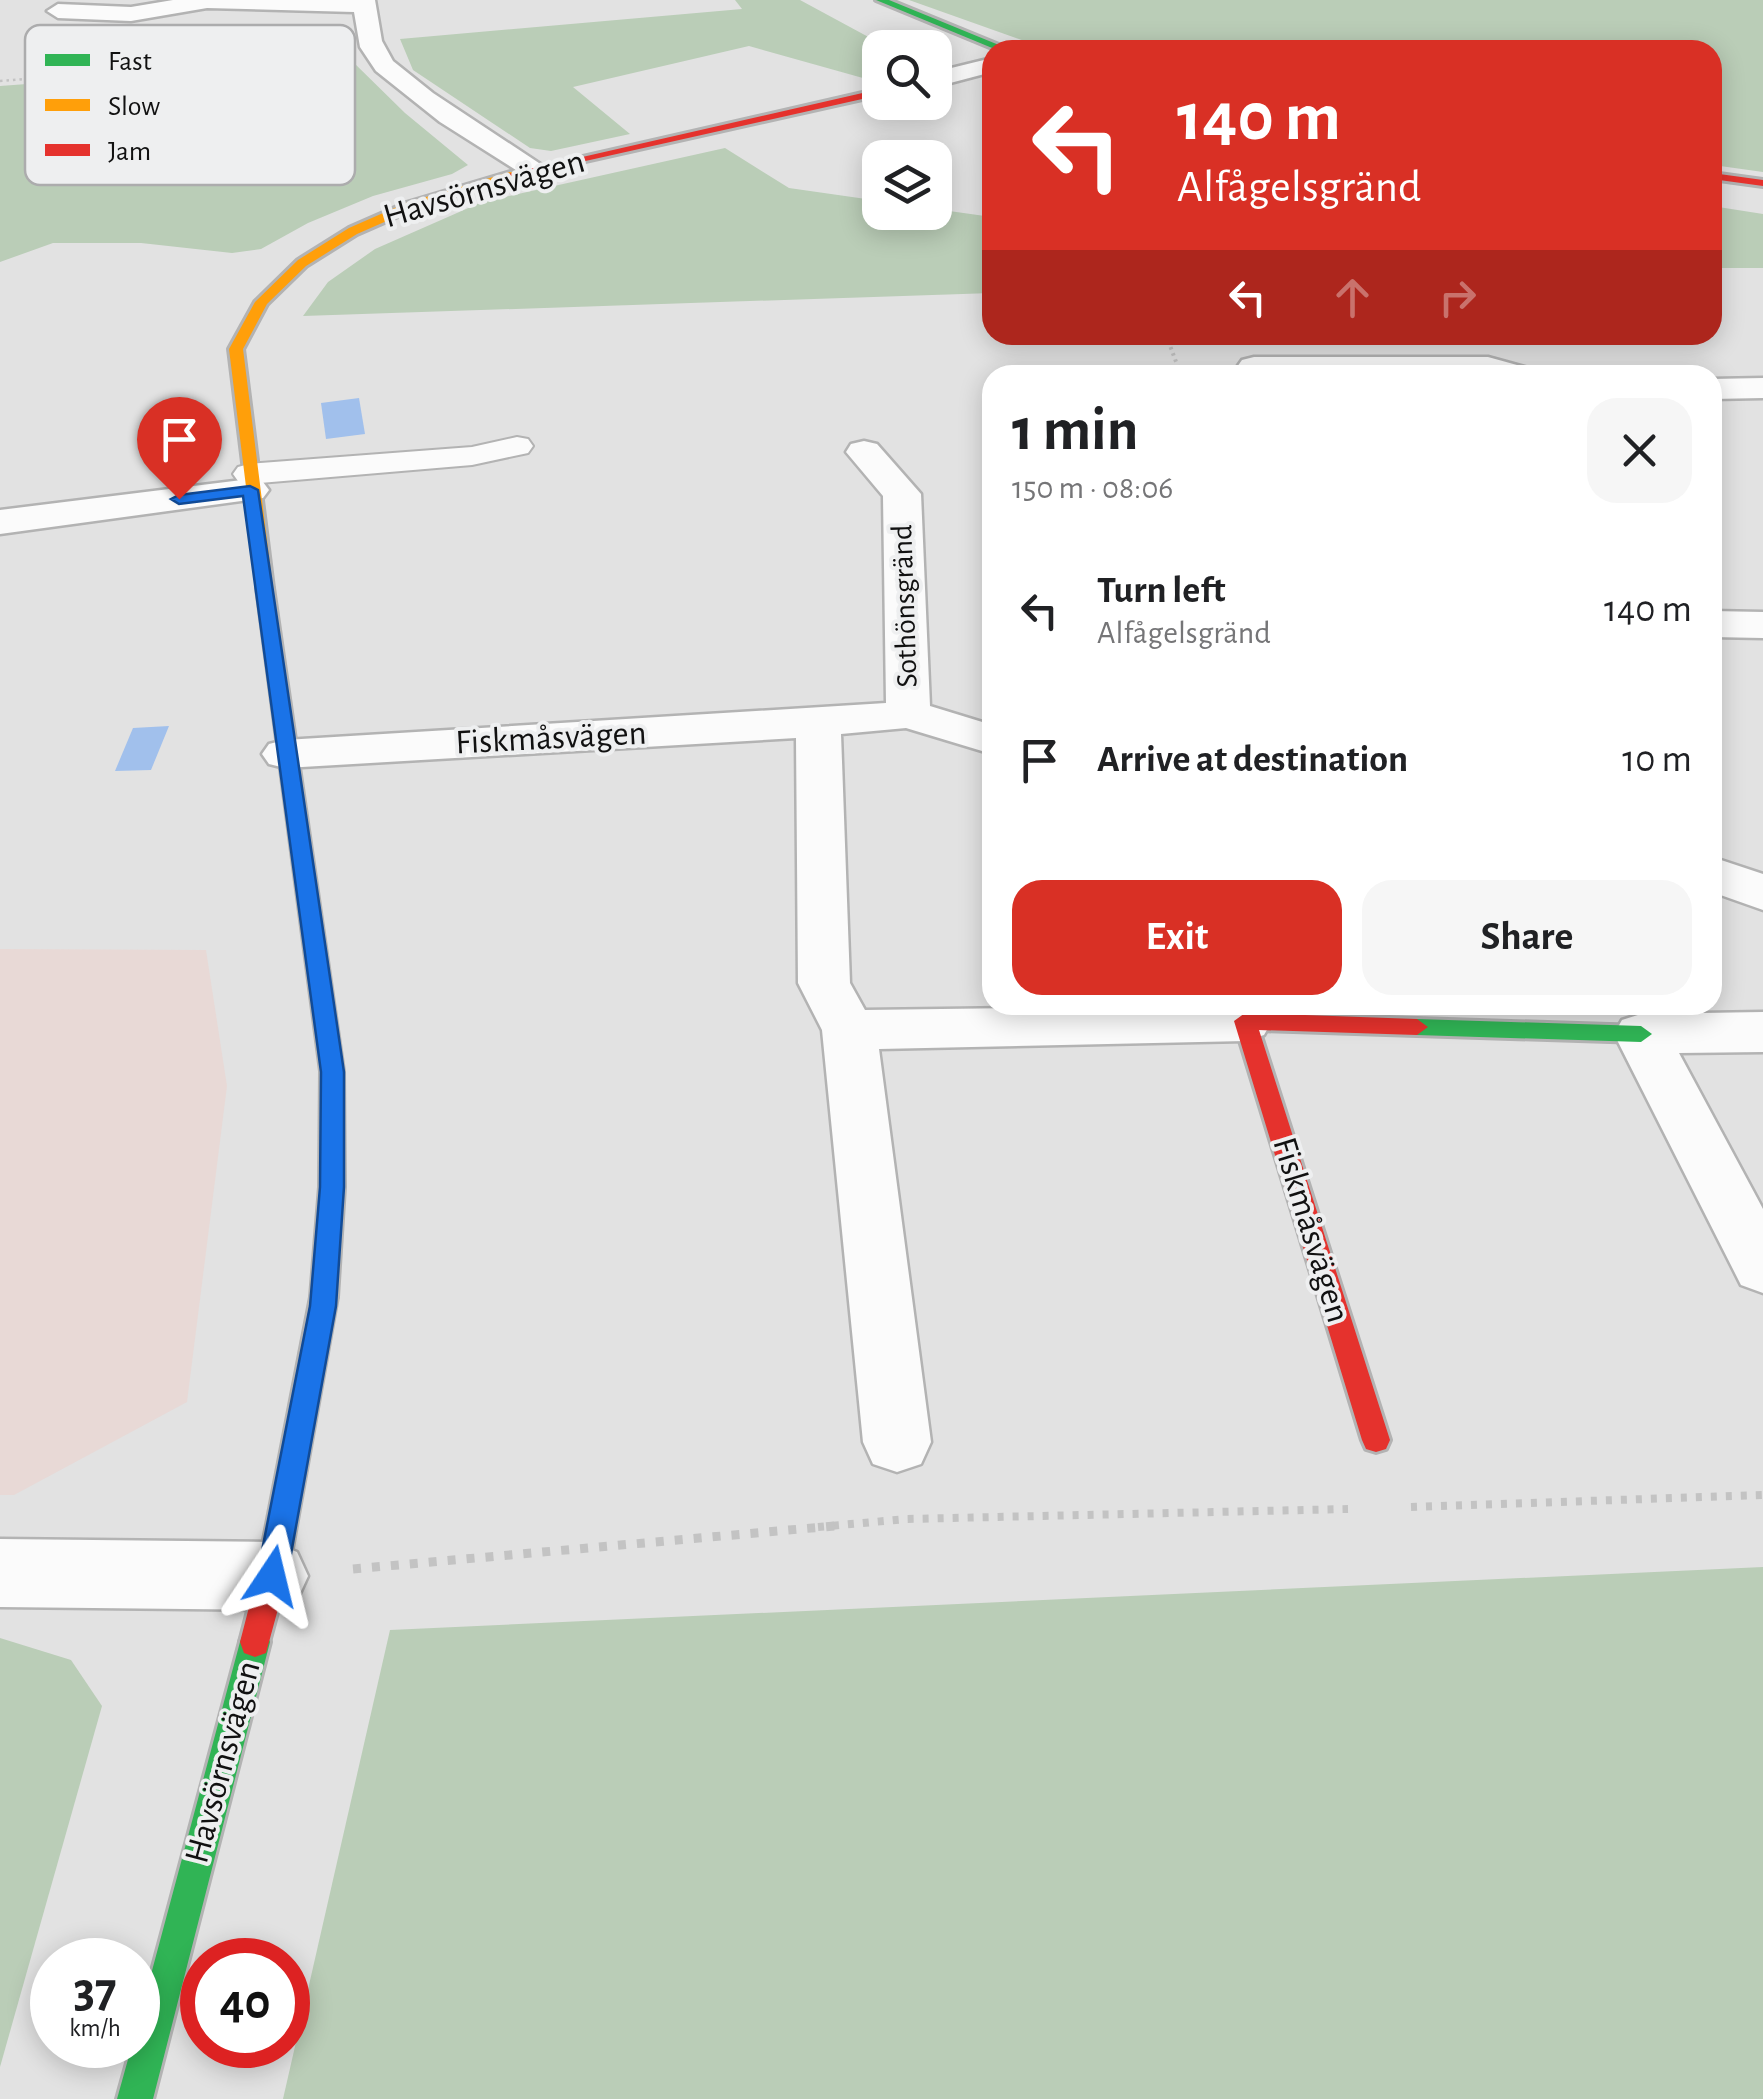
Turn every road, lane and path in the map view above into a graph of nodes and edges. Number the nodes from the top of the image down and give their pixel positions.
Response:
1 (207, 0) edge
2 (881, 0) edge
3 (365, 3) edge
4 (58, 10) dead end
5 (982, 40) edge
6 (373, 52) junction
7 (355, 54) edge
8 (982, 68) edge
9 (952, 76) edge
10 (862, 96) edge
11 (537, 171) junction
12 (1722, 177) edge
13 (1763, 183) edge
14 (1722, 388) edge
15 (1763, 388) edge
16 (517, 446) dead end
17 (864, 452) dead end
18 (250, 482) junction
19 (0, 522) edge
20 (1722, 621) edge
21 (1763, 624) edge
22 (908, 714) junction
23 (818, 724) junction
24 (982, 737) edge
25 (285, 754) junction
26 (1763, 868) edge
27 (1722, 871) edge
28 (1722, 876) edge
29 (1763, 893) edge
30 (1245, 1020) junction
31 (850, 1030) junction
32 (1763, 1032) edge
33 (1640, 1034) junction
34 (1763, 1267) edge
35 (1376, 1440) dead end
36 (897, 1442) dead end
37 (1763, 1495) edge
38 (1409, 1508) dead end
39 (1351, 1509) dead end
40 (0, 1573) edge
41 (272, 1576) junction
42 (135, 2099) edge

1 - 3 street
1 - 4 street
2 - 5 street
3 - 6 street
6 - 7 path
6 - 11 street
8 - 9 street
10 - 11 street, Havsörnsvägen
11 - 18 street, Havsörnsvägen
12 - 13 street
14 - 15 street
16 - 18 lane
17 - 22 street, Sothönsgränd
18 - 19 street
18 - 25 street, Havsörnsvägen
20 - 21 street
22 - 23 street, Fiskmåsvägen
22 - 24 street, Fiskmåsvägen
23 - 25 street, Fiskmåsvägen
23 - 31 street
25 - 41 street, Havsörnsvägen
26 - 27 street
28 - 29 street
30 - 31 street
30 - 33 street
30 - 35 street, Fiskmåsvägen
31 - 36 street
32 - 33 street
33 - 34 street
37 - 38 path
39 - 41 path
40 - 41 street
41 - 42 street, Havsörnsvägen

